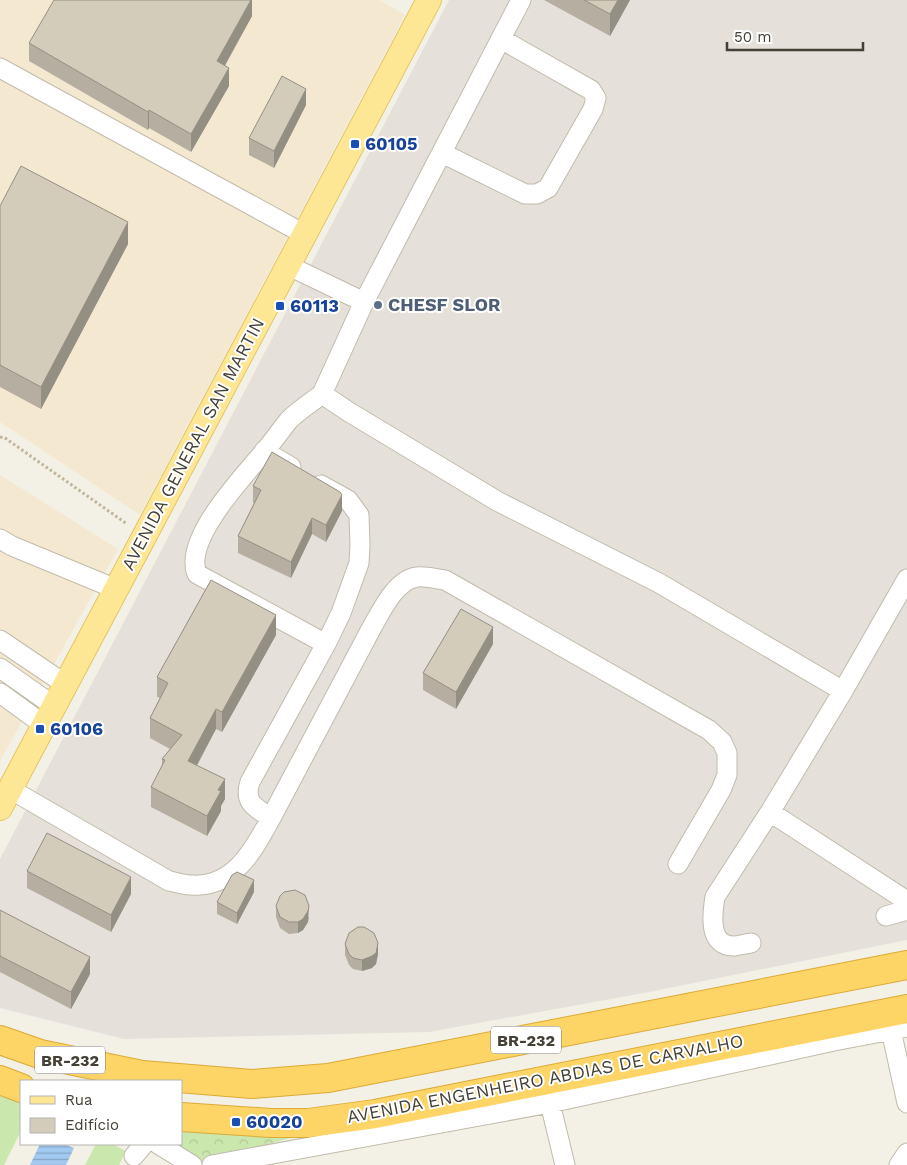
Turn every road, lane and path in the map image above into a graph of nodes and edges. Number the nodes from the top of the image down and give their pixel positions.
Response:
1 (429, 0) edge
2 (521, 0) edge
3 (501, 39) junction
4 (0, 68) edge
5 (442, 153) junction
6 (304, 234) junction
7 (287, 265) junction
8 (364, 302) junction
9 (322, 394) junction
10 (0, 437) edge
11 (264, 451) junction
12 (144, 536) junction
13 (0, 539) edge
14 (907, 578) edge
15 (116, 589) junction
16 (0, 640) edge
17 (326, 644) junction
18 (0, 668) edge
19 (65, 684) junction
20 (843, 691) junction
21 (0, 693) edge
22 (49, 715) junction
23 (5, 799) edge
24 (770, 812) junction
25 (272, 818) junction
26 (678, 864) dead end
27 (907, 901) edge
28 (907, 910) edge
29 (886, 916) dead end
30 (751, 943) dead end
31 (907, 965) edge
32 (907, 1009) edge
33 (899, 1029) edge
34 (0, 1040) edge
35 (137, 1078) edge
36 (0, 1080) edge
37 (122, 1080) edge
38 (175, 1080) edge
39 (182, 1080) edge
40 (20, 1084) edge
41 (20, 1088) edge
42 (550, 1103) junction
43 (907, 1103) edge
44 (182, 1117) edge
45 (160, 1145) edge
46 (907, 1153) edge
47 (260, 1161) edge
48 (192, 1165) edge
49 (212, 1165) edge
50 (565, 1165) edge
51 (898, 1165) edge

1 - 6 main road, AVENIDA GENERAL SAN MARTIN
2 - 3 street
3 - 5 street
3 - 5 street
4 - 6 street
5 - 8 street
6 - 7 main road, AVENIDA GENERAL SAN MARTIN
7 - 8 street
7 - 12 main road, AVENIDA GENERAL SAN MARTIN
8 - 9 street
9 - 11 street
9 - 20 street
10 - 12 path
11 - 17 street
11 - 17 street
12 - 15 main road, AVENIDA GENERAL SAN MARTIN
13 - 15 street
14 - 20 street
15 - 19 main road, AVENIDA GENERAL SAN MARTIN
16 - 19 street
17 - 25 street
18 - 22 street
19 - 22 main road, AVENIDA GENERAL SAN MARTIN
20 - 24 street
21 - 22 street
22 - 23 main road, AVENIDA GENERAL SAN MARTIN
23 - 25 street
24 - 27 street
24 - 30 street
25 - 26 street
28 - 29 street
31 - 39 highway, BR-232
32 - 44 highway, AVENIDA ENGENHEIRO ABDIAS DE CARVALHO / BR-232
33 - 42 street
33 - 43 street
34 - 35 highway, BR-232
35 - 37 highway
35 - 38 highway, BR-232
36 - 40 highway
36 - 41 highway, BR-232
42 - 47 street
42 - 50 street
45 - 48 street
46 - 51 street
47 - 49 street

